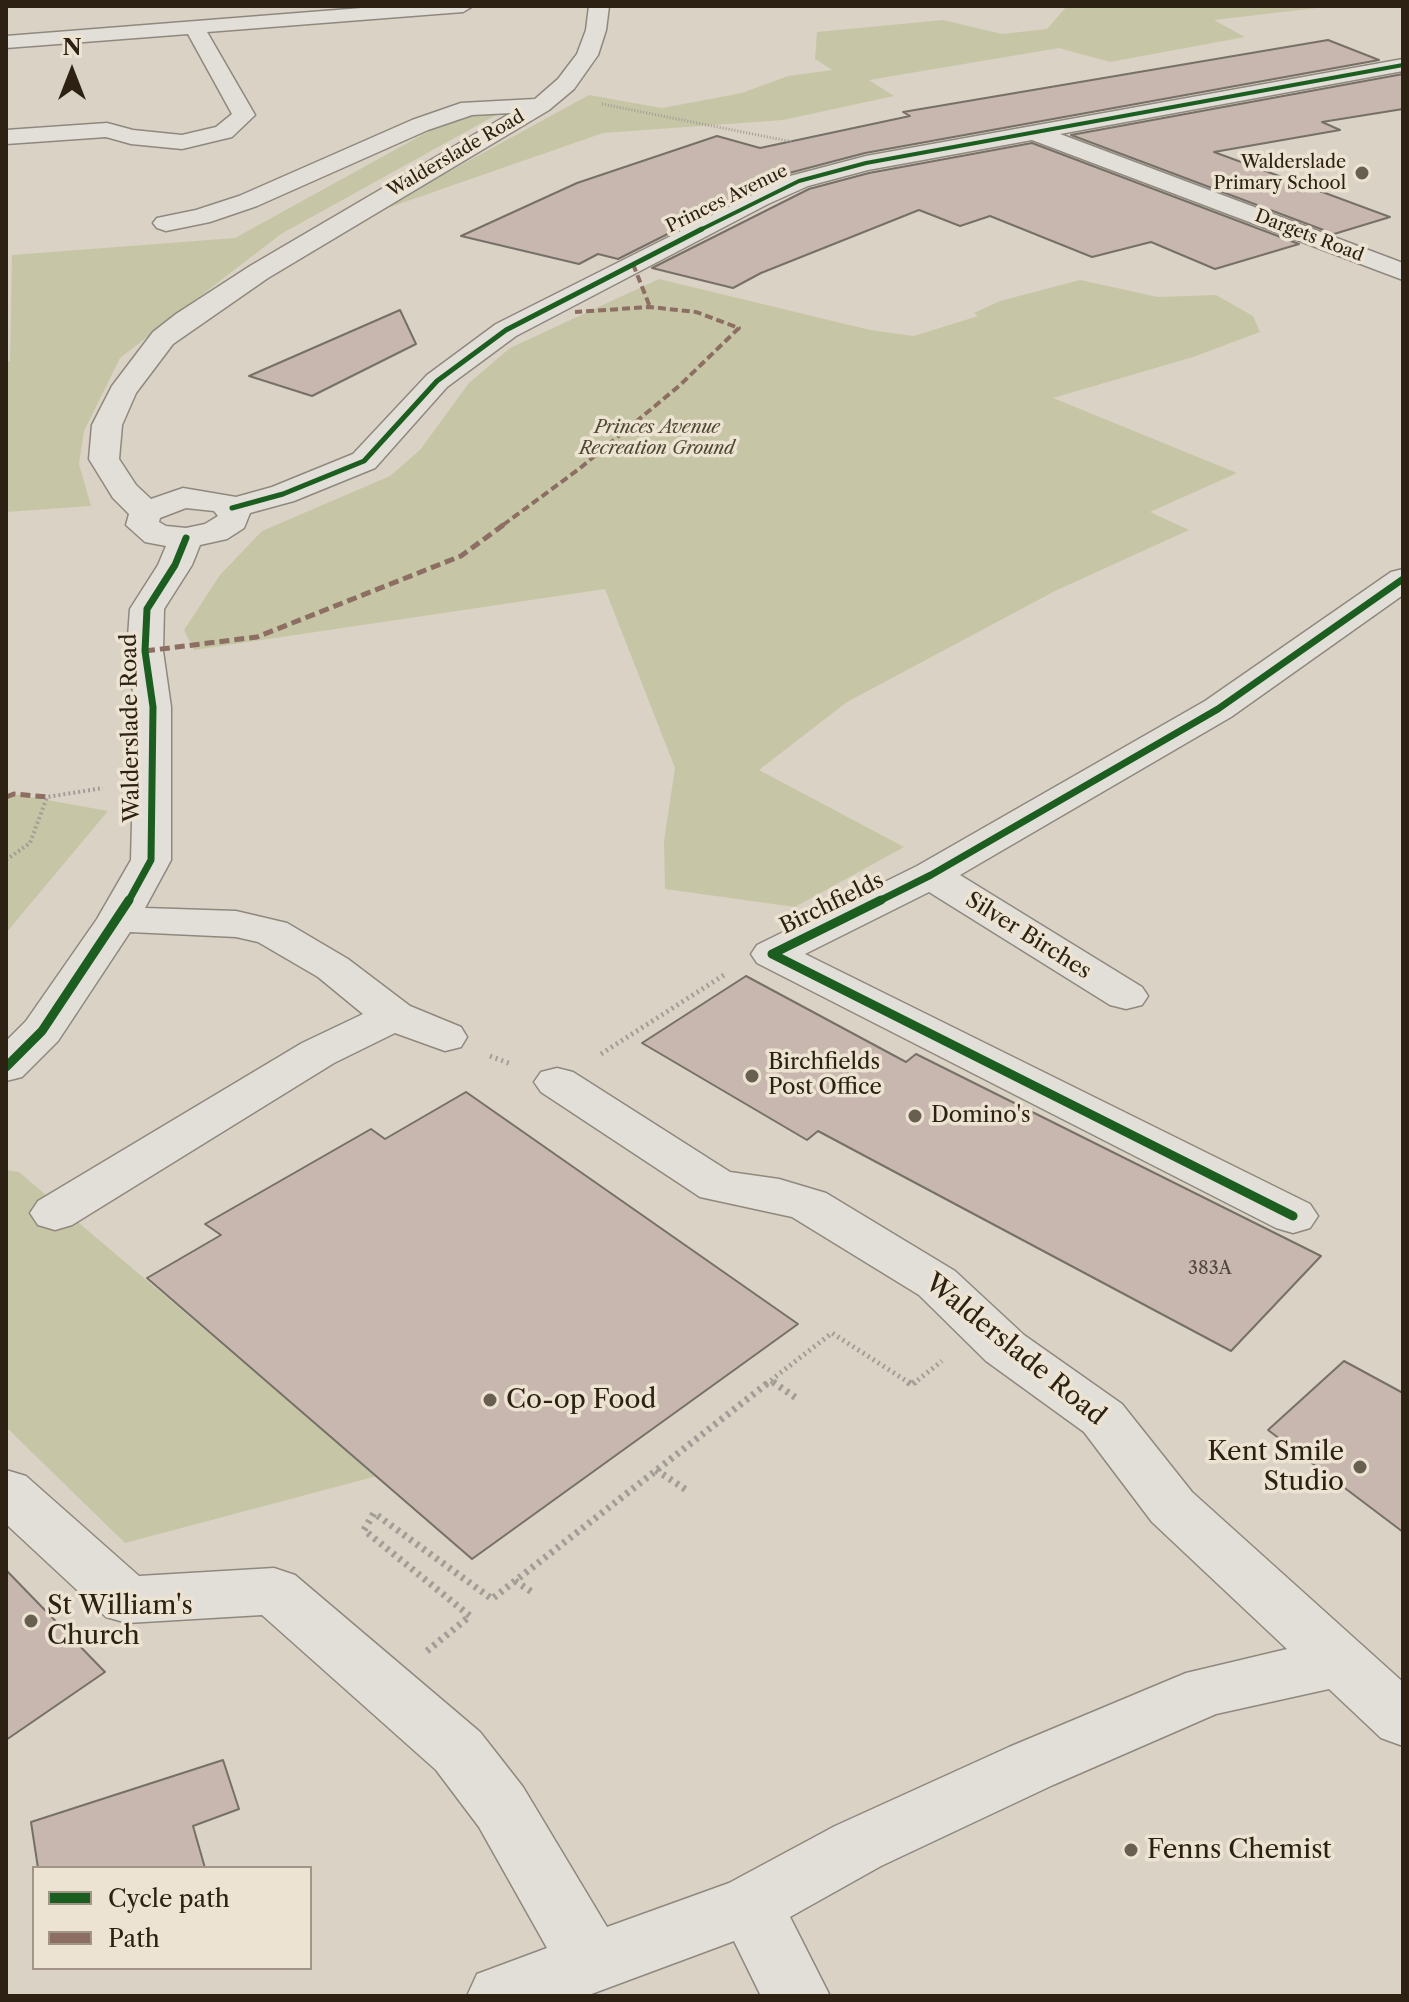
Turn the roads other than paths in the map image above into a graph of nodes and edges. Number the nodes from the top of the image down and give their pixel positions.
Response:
1 (463, 6) edge
2 (599, 6) edge
3 (197, 20) edge
4 (6, 42) edge
5 (1403, 65) edge
6 (547, 100) junction
7 (1036, 133) junction
8 (6, 137) edge
9 (166, 223) dead end
10 (1403, 272) edge
11 (232, 508) junction
12 (146, 512) junction
13 (186, 538) junction
14 (1398, 587) edge
15 (931, 875) junction
16 (118, 919) junction
17 (1126, 996) dead end
18 (394, 1016) junction
19 (445, 1037) road end
20 (6, 1067) edge
21 (557, 1082) road end
22 (55, 1213) dead end
23 (1293, 1216) dead end
24 (6, 1491) edge
25 (1342, 1662) junction
26 (1403, 1720) edge
27 (750, 1905) junction
28 (591, 1962) junction
29 (501, 1996) edge
30 (796, 1996) edge

1 - 3 street
2 - 6 street, Walderslade Road
3 - 4 street
3 - 8 street
5 - 7 street, Princes Avenue
6 - 9 street
6 - 12 street, Walderslade Road
7 - 10 street, Dargets Road
7 - 11 street, Princes Avenue
11 - 12 street
11 - 13 street
12 - 13 street, Walderslade Road
13 - 16 street, Walderslade Road
14 - 15 street, Birchfields
15 - 17 street, Silver Birches
15 - 23 street, Birchfields
16 - 18 street
16 - 20 street, Walderslade Road
18 - 19 street
18 - 22 street
21 - 25 street, Walderslade Road
24 - 28 street
25 - 26 street, Walderslade Road
25 - 27 street
27 - 28 street
27 - 30 street
28 - 29 street

